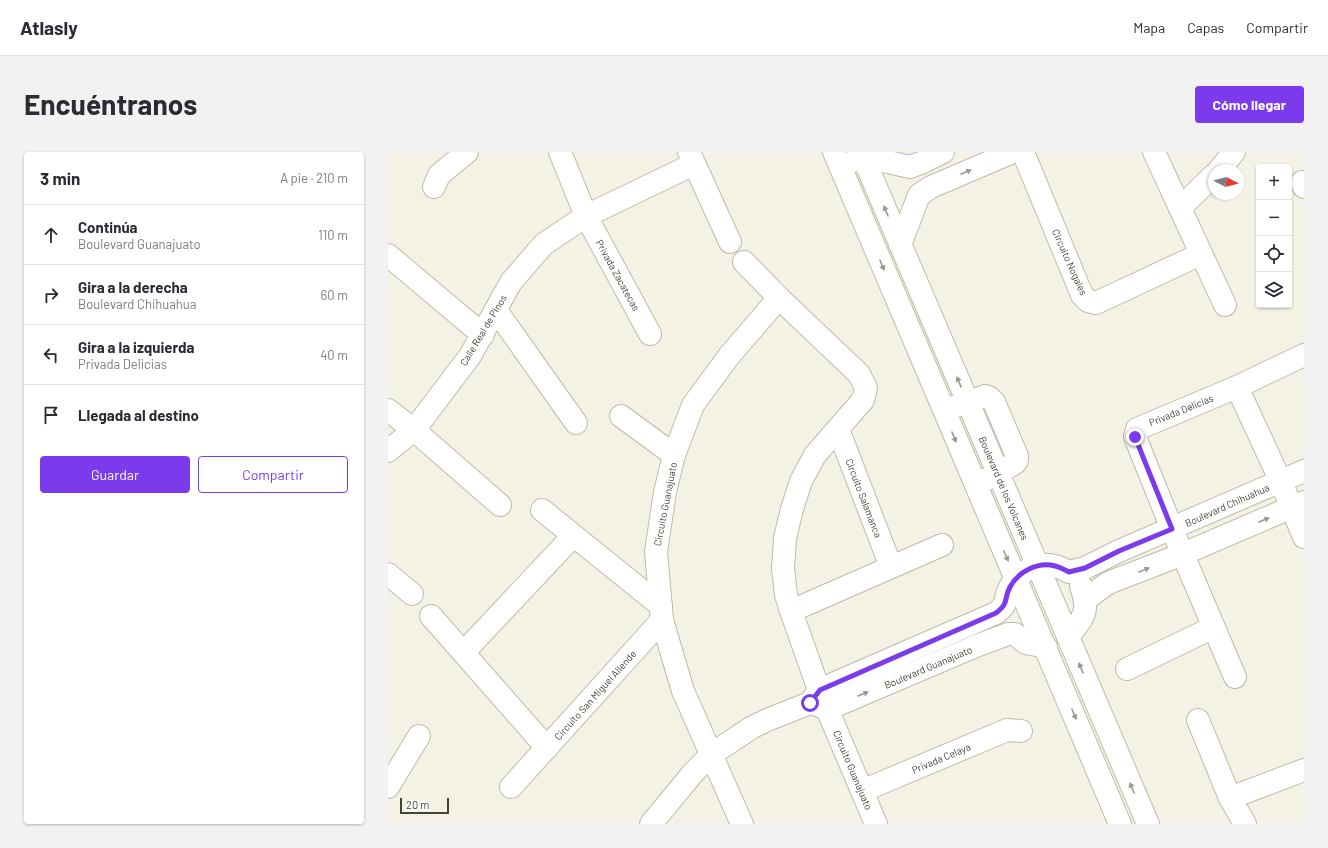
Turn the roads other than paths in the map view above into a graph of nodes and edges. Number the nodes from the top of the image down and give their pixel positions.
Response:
1 (467, 152) edge
2 (560, 152) edge
3 (943, 152) edge
4 (1013, 152) edge
5 (1023, 152) edge
6 (1154, 152) edge
7 (1234, 152) edge
8 (861, 154) edge
9 (692, 158) edge
10 (838, 160) edge
11 (1224, 164) edge
12 (910, 167) junction
13 (1208, 181) edge
14 (434, 187) dead end
15 (919, 195) junction
16 (1180, 208) junction
17 (586, 216) junction
18 (730, 242) dead end
19 (900, 245) junction
20 (1201, 254) junction
21 (388, 255) edge
22 (744, 262) dead end
23 (779, 298) junction
24 (1225, 305) dead end
25 (496, 310) junction
26 (650, 334) dead end
27 (483, 335) junction
28 (1304, 355) edge
29 (1237, 387) junction
30 (967, 402) junction
31 (388, 410) edge
32 (943, 410) junction
33 (621, 416) dead end
34 (576, 423) dead end
35 (838, 429) junction
36 (414, 430) junction
37 (388, 451) edge
38 (674, 455) junction
39 (1304, 471) edge
40 (998, 473) junction
41 (1281, 482) junction
42 (975, 486) junction
43 (500, 505) dead end
44 (1298, 505) edge
45 (542, 510) dead end
46 (1172, 529) junction
47 (573, 536) junction
48 (1304, 536) edge
49 (942, 545) dead end
50 (1183, 554) junction
51 (1038, 566) junction
52 (891, 567) junction
53 (1069, 572) junction
54 (388, 574) edge
55 (1016, 579) junction
56 (412, 594) dead end
57 (1085, 600) junction
58 (1004, 606) junction
59 (791, 611) junction
60 (662, 613) junction
61 (431, 616) dead end
62 (1214, 627) junction
63 (1015, 634) junction
64 (1068, 637) junction
65 (1046, 647) junction
66 (464, 652) junction
67 (1127, 669) dead end
68 (1235, 677) dead end
69 (819, 700) junction
70 (1198, 720) dead end
71 (1021, 731) dead end
72 (419, 736) dead end
73 (547, 748) junction
74 (712, 754) junction
75 (1304, 770) edge
76 (388, 787) edge
77 (512, 787) dead end
78 (862, 791) junction
79 (1230, 798) junction
80 (651, 824) edge
81 (742, 824) edge
82 (876, 824) edge
83 (1120, 824) edge
84 (1148, 824) edge
85 (1245, 824) edge

1 - 14 street
2 - 17 street, Privada Zacatecas
3 - 12 street
15 -> 4 street
5 - 20 street, Circuito Nogales
6 - 16 street
7 - 11 street
8 - 10 street
8 - 12 street
19 -> 8 street, Boulevard de los Volcanes
9 - 17 street, Calle Real de Pinos
9 - 18 street
10 -> 32 street
12 - 15 street
13 - 16 street
15 - 19 street
16 - 20 street
17 - 25 street, Calle Real de Pinos
17 - 26 street, Privada Zacatecas
30 -> 19 street, Boulevard de los Volcanes
20 - 24 street
21 - 27 street
22 - 23 street
23 - 35 street, Circuito Guanajuato
23 - 38 street, Circuito Guanajuato
25 - 27 street, Calle Real de Pinos
25 - 34 street
27 - 36 street, Calle Real de Pinos
28 - 29 street, Privada Delicias
29 - 41 street
29 - 46 street, Privada Delicias
30 - 32 street
30 - 40 street, Boulevard de los Volcanes
31 - 36 street
32 -> 42 street
33 - 38 street
35 - 52 street, Circuito Salamanca
35 - 59 street, Circuito Guanajuato
36 - 37 street, Calle Real de Pinos
36 - 43 street
38 - 60 street, Circuito Guanajuato
39 - 41 street, Boulevard Chihuahua
40 - 42 street
40 - 51 street, Boulevard de los Volcanes
41 - 44 street
41 - 46 street, Boulevard Chihuahua
42 -> 55 street
44 - 48 street
50 -> 44 street
45 - 47 street
46 - 50 street
46 - 53 street, Boulevard Chihuahua
47 - 60 street
47 - 66 street
49 - 52 street
57 -> 50 street
50 - 62 street
51 - 53 street
51 - 55 street
51 - 64 street, Boulevard de los Volcanes
52 - 59 street
53 - 57 street
54 - 56 street
55 - 58 street
55 - 65 street
57 - 64 street
58 - 63 street
58 - 69 street, Boulevard Guanajuato
59 - 69 street, Circuito Guanajuato
60 - 73 street, Circuito San Miguel Allende
60 - 74 street, Circuito Guanajuato
61 - 66 street, Circuito San Miguel Allende
62 - 67 street
62 - 68 street
63 - 65 street
69 -> 63 street, Boulevard Guanajuato
84 -> 64 street, Boulevard de los Volcanes
65 -> 83 street
66 - 73 street, Circuito San Miguel Allende
69 - 74 street, Boulevard Guanajuato
69 - 78 street, Circuito Guanajuato
70 - 79 street
71 - 78 street, Privada Celaya
72 - 76 street
73 - 77 street
74 - 80 street, Boulevard Guanajuato
74 - 81 street, Circuito Guanajuato
75 - 79 street
78 - 82 street, Circuito Guanajuato
79 - 85 street

